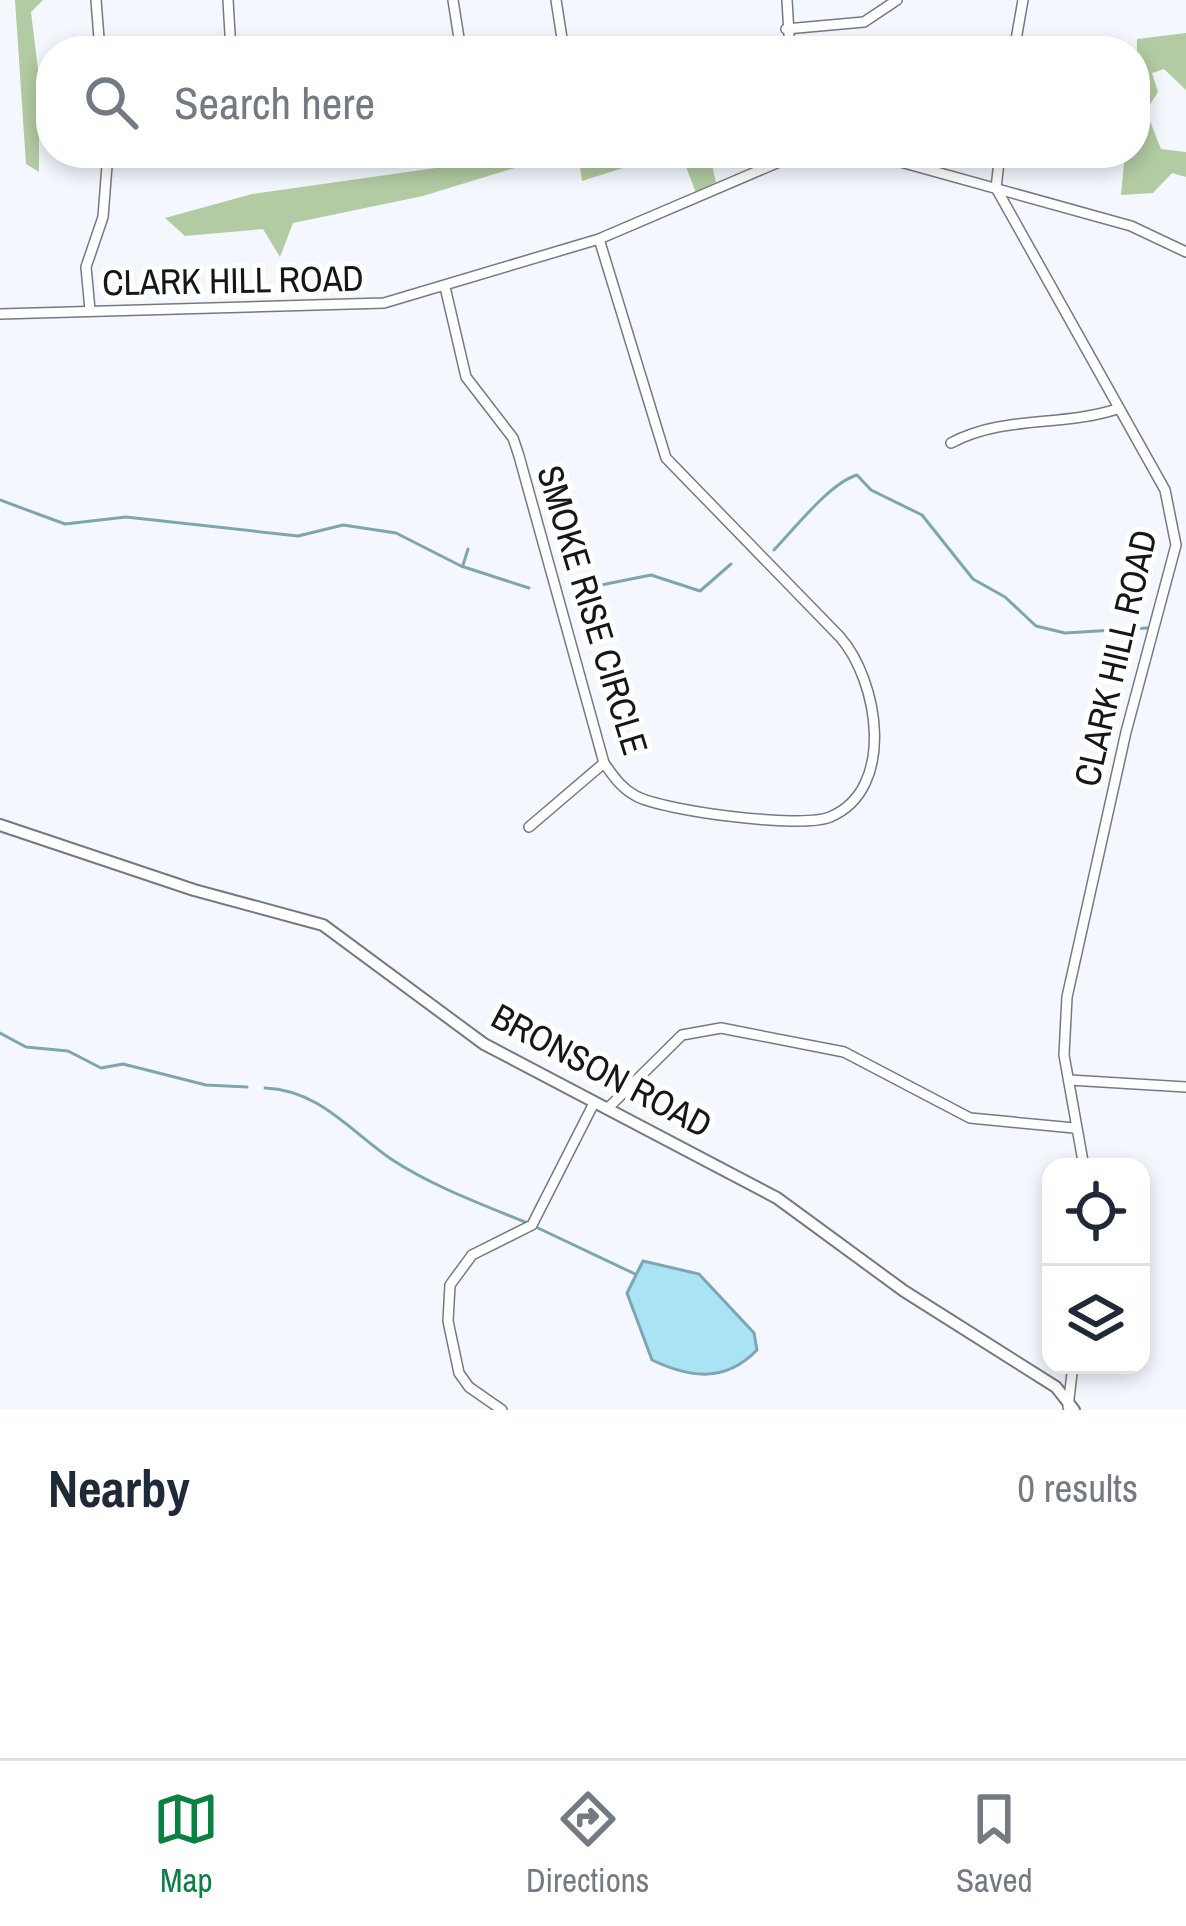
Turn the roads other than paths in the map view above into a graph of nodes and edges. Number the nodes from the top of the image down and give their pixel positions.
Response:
1 (96, 0) edge
2 (228, 0) edge
3 (454, 0) edge
4 (556, 0) edge
5 (787, 0) edge
6 (897, 0) edge
7 (1023, 0) edge
8 (786, 29) junction
9 (99, 36) edge
10 (230, 36) edge
11 (459, 36) edge
12 (562, 36) edge
13 (787, 36) edge
14 (1017, 36) edge
15 (107, 168) edge
16 (765, 168) edge
17 (923, 168) edge
18 (998, 168) edge
19 (996, 188) junction
20 (599, 239) junction
21 (1186, 252) edge
22 (445, 287) junction
23 (90, 310) junction
24 (0, 314) edge
25 (1117, 409) junction
26 (951, 443) dead end
27 (604, 764) junction
28 (0, 825) edge
29 (529, 826) dead end
30 (1069, 1080) junction
31 (1186, 1088) edge
32 (594, 1102) junction
33 (607, 1109) junction
34 (1074, 1128) junction
35 (1082, 1158) edge
36 (1072, 1374) edge
37 (1070, 1406) edge
38 (502, 1410) edge

1 - 9 street
2 - 10 street
3 - 11 street
4 - 12 street
5 - 8 street
6 - 8 street
7 - 14 street
8 - 13 street
15 - 23 street
16 - 20 street, CLARK HILL ROAD
17 - 19 street
18 - 19 street
19 - 21 street
19 - 25 street, CLARK HILL ROAD
20 - 22 street, CLARK HILL ROAD
20 - 27 street, SMOKE RISE CIRCLE
22 - 23 street, CLARK HILL ROAD
22 - 27 street, SMOKE RISE CIRCLE
23 - 24 street, CLARK HILL ROAD
25 - 26 street
25 - 30 street, CLARK HILL ROAD
27 - 29 street
28 - 32 street, BRONSON ROAD
30 - 31 street
30 - 34 street, CLARK HILL ROAD
32 - 33 street, BRONSON ROAD
32 - 38 street
33 - 34 street
33 - 37 street, BRONSON ROAD
34 - 35 street, CLARK HILL ROAD
36 - 37 street

